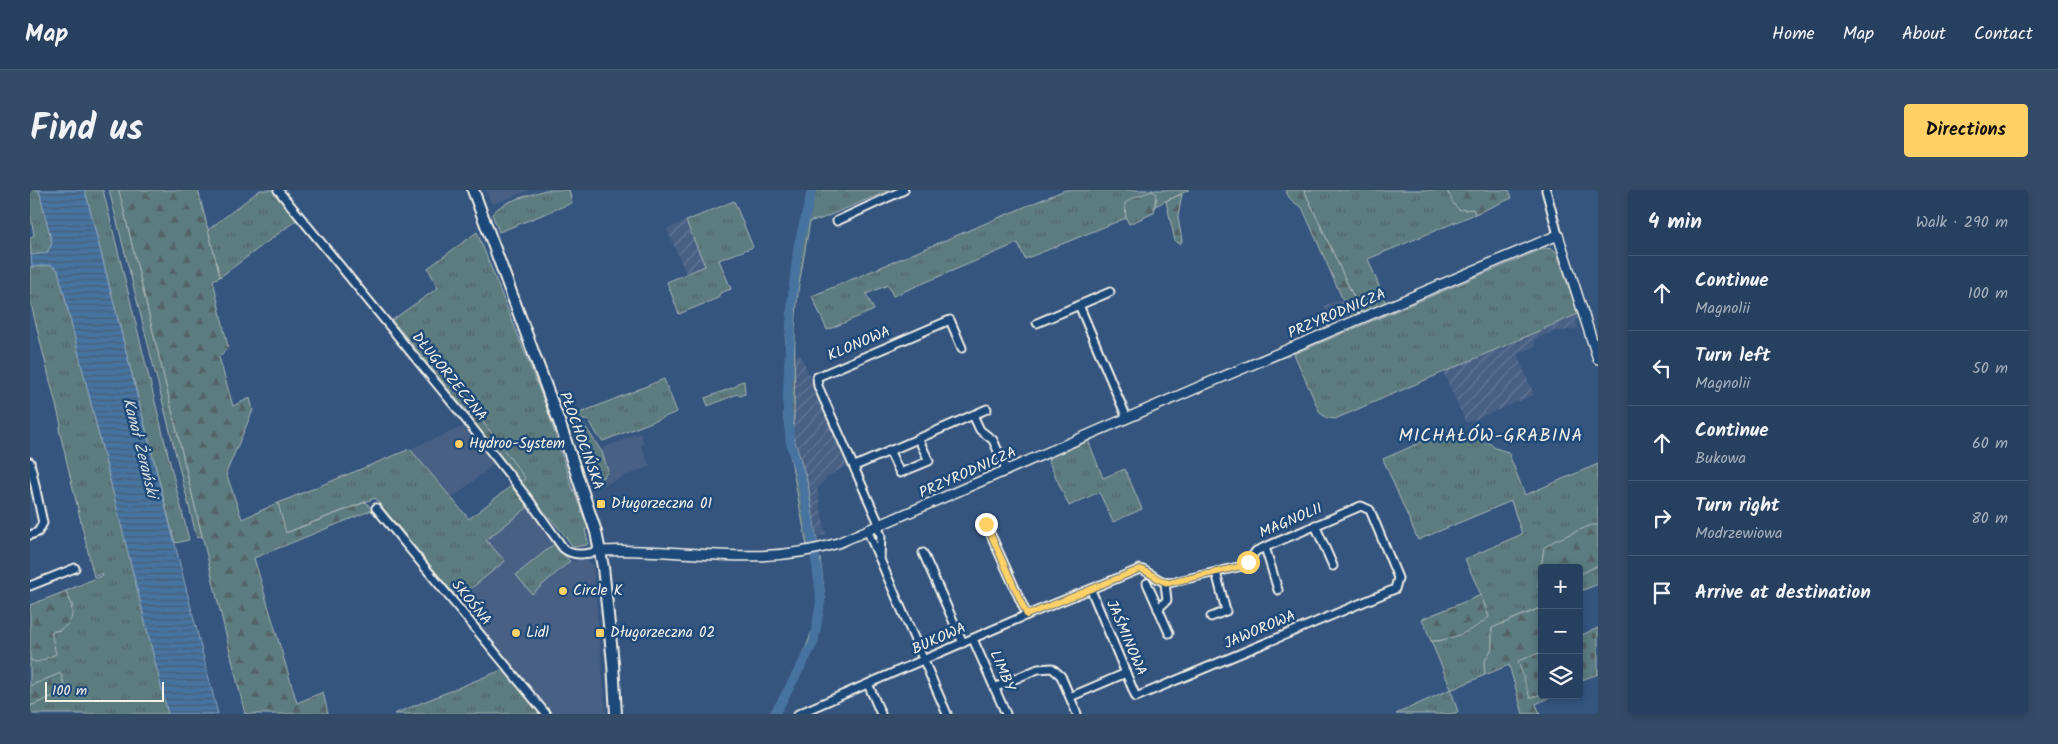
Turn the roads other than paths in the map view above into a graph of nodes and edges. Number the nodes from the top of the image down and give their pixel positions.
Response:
1 (278, 190) edge
2 (472, 190) edge
3 (904, 190) edge
4 (1546, 190) edge
5 (837, 221) dead end
6 (1558, 235) junction
7 (1110, 292) dead end
8 (1079, 305) junction
9 (1037, 323) dead end
10 (962, 348) dead end
11 (1598, 359) edge
12 (987, 409) dead end
13 (973, 415) junction
14 (1127, 418) junction
15 (918, 438) junction
16 (889, 450) junction
17 (30, 462) edge
18 (854, 466) junction
19 (1007, 470) junction
20 (376, 508) dead end
21 (986, 524) dead end
22 (1315, 525) junction
23 (879, 526) junction
24 (868, 532) junction
25 (30, 535) edge
26 (1265, 547) junction
27 (818, 550) joint
28 (600, 551) junction
29 (923, 553) dead end
30 (880, 558) junction
31 (1333, 566) dead end
32 (75, 568) dead end
33 (1216, 572) junction
34 (1147, 583) dead end
35 (1166, 583) junction
36 (30, 586) edge
37 (1395, 589) joint
38 (1091, 590) junction
39 (1278, 590) dead end
40 (1158, 609) junction
41 (1027, 615) junction
42 (1211, 617) dead end
43 (1169, 633) dead end
44 (973, 638) junction
45 (963, 643) junction
46 (924, 660) junction
47 (1126, 673) junction
48 (868, 684) junction
49 (994, 688) junction
50 (1070, 697) junction
51 (1136, 697) joint
52 (546, 714) edge
53 (616, 714) edge
54 (798, 714) edge
55 (882, 714) edge
56 (947, 714) edge
57 (1006, 714) edge
58 (1077, 714) edge

1 - 28 street, DŁUGORZECZNA
2 - 28 main road, PŁOCHOCIŃSKA
3 - 5 street
4 - 6 street
6 - 11 street
6 - 14 street, PRZYRODNICZA
7 - 8 street
8 - 9 street
8 - 14 street
10 - 18 street, KLONOWA
12 - 13 street
13 - 15 street
13 - 19 street
14 - 19 street, PRZYRODNICZA
15 - 16 street
15 - 16 street
16 - 18 street
17 - 25 street
18 - 23 street, KLONOWA
19 - 23 street, PRZYRODNICZA
20 - 52 street, SKOŚNA
21 - 41 street
22 - 26 street, MAGNOLII
22 - 31 street
22 - 37 street, MAGNOLII
23 - 24 street, PRZYRODNICZA
23 - 30 street, KLONOWA
24 - 27 street, PRZYRODNICZA
24 - 30 street
26 - 33 street, MAGNOLII
26 - 39 street
27 - 28 street, DŁUGORZECZNA
28 - 53 main road, PŁOCHOCIŃSKA
29 - 45 street
30 - 46 street
32 - 36 street
33 - 35 street, MAGNOLII
33 - 42 street
34 - 40 street
35 - 38 street
35 - 40 street
37 - 51 street, JAWOROWA
38 - 41 street, BUKOWA
38 - 47 street, JAŚMINOWA
40 - 43 street
41 - 44 street, BUKOWA
44 - 45 street, BUKOWA
44 - 49 street, LIMBY
45 - 46 street, BUKOWA
46 - 48 street, BUKOWA
46 - 56 street
47 - 50 street
47 - 51 street, JAŚMINOWA
48 - 54 street, BUKOWA
48 - 55 street
49 - 50 street
49 - 57 street, LIMBY
50 - 58 street

